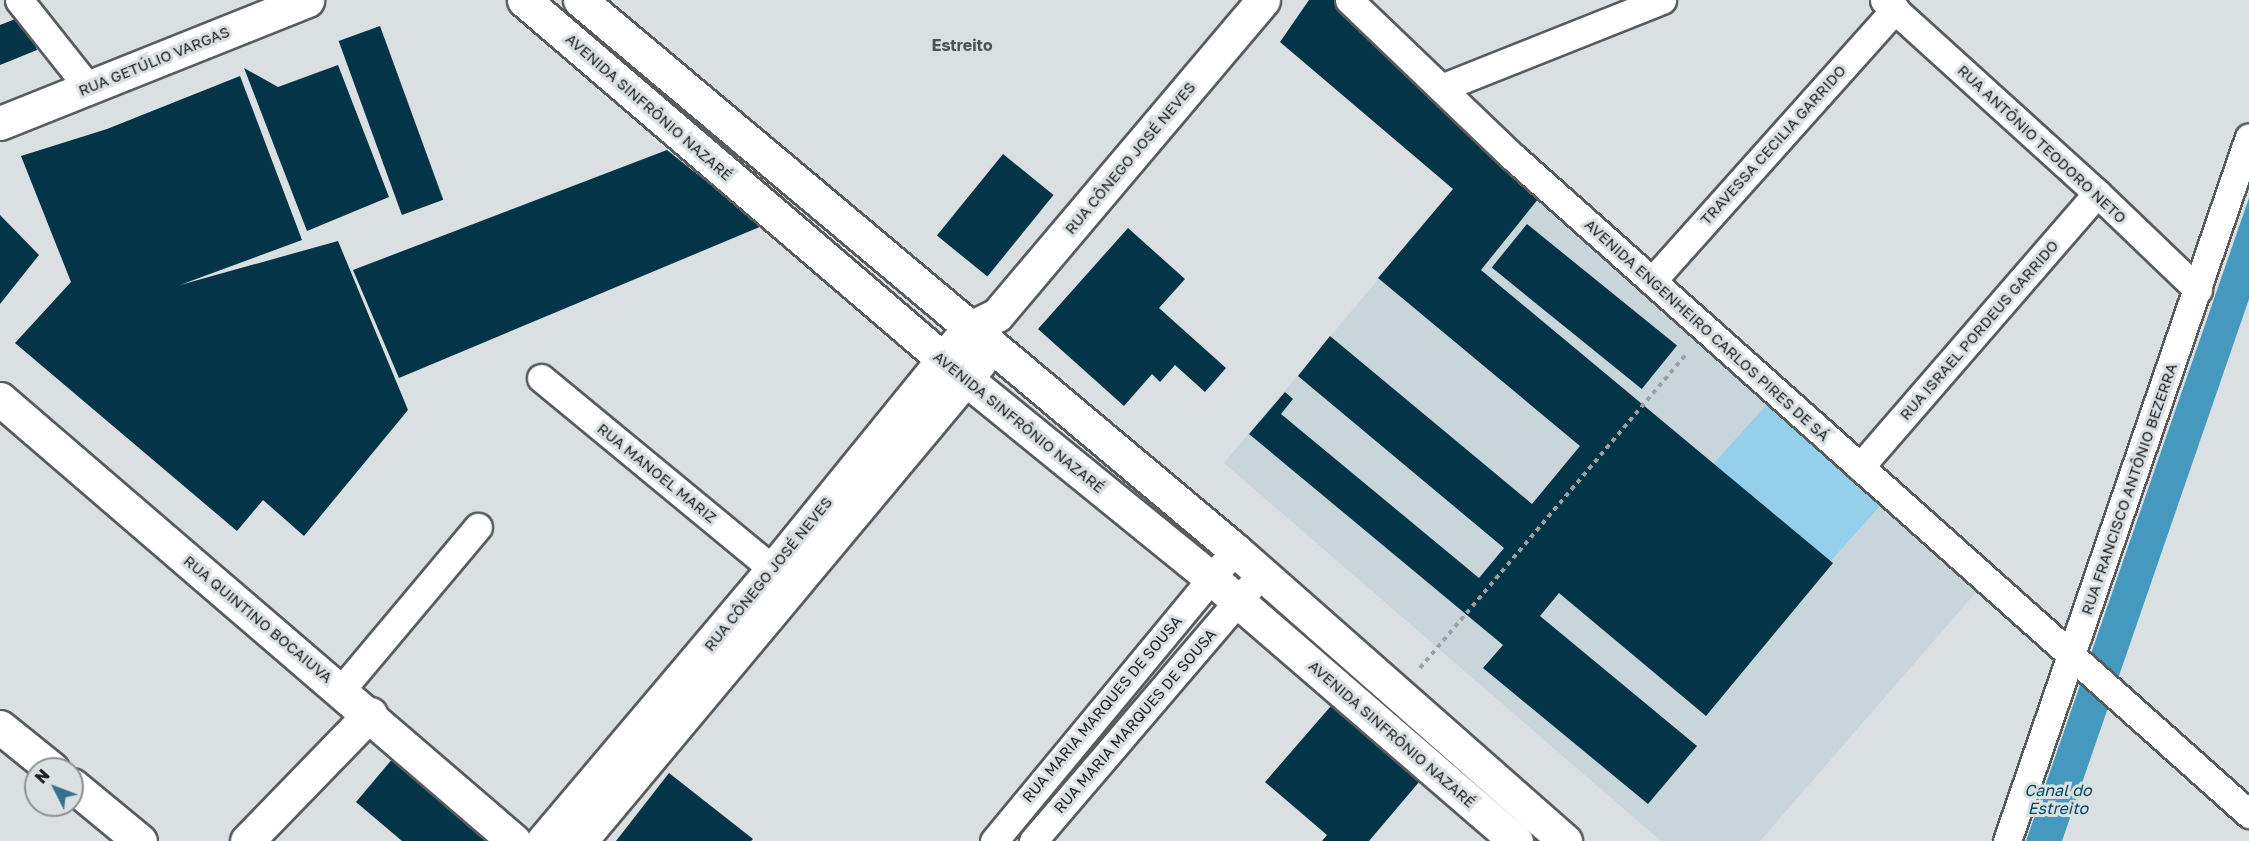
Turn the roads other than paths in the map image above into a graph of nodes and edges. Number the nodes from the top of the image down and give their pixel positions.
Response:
1 (19, 0) edge
2 (307, 0) edge
3 (524, 0) edge
4 (580, 0) edge
5 (1263, 0) edge
6 (1349, 0) edge
7 (1662, 0) edge
8 (1889, 5) edge
9 (88, 87) junction
10 (1441, 88) junction
11 (692, 94) junction
12 (0, 123) edge
13 (667, 123) junction
14 (2249, 137) edge
15 (2097, 193) junction
16 (1652, 281) junction
17 (2198, 290) junction
18 (979, 339) junction
19 (954, 369) junction
20 (541, 378) dead end
21 (0, 399) edge
22 (1860, 467) junction
23 (478, 526) dead end
24 (1235, 550) junction
25 (774, 569) junction
26 (1260, 575) junction
27 (1211, 578) junction
28 (1238, 602) junction
29 (2078, 662) junction
30 (697, 682) junction
31 (341, 690) junction
32 (370, 714) junction
33 (0, 728) edge
34 (37, 757) edge
35 (84, 795) edge
36 (1020, 809) junction
37 (2249, 814) edge
38 (135, 836) edge
39 (1045, 837) edge
40 (247, 841) edge
41 (514, 841) edge
42 (543, 841) edge
43 (580, 841) edge
44 (994, 841) edge
45 (1516, 841) edge
46 (1565, 841) edge
47 (2007, 841) edge

1 - 9 street
2 - 9 street, RUA GETÚLIO VARGAS
3 - 13 street, AVENIDA SINFRÔNIO NAZARÉ
4 - 11 street
5 - 18 street, RUA CÔNEGO JOSÉ NEVES
6 - 10 street, AVENIDA ENGENHEIRO CARLOS PIRES DE SÁ
7 - 10 street
8 - 15 street, RUA ANTÔNIO TEODORO NETO
8 - 16 street, TRAVESSA CECILIA GARRIDO
9 - 12 street, RUA GETÚLIO VARGAS
10 - 16 street, AVENIDA ENGENHEIRO CARLOS PIRES DE SÁ
11 - 13 street
11 - 18 street
13 - 19 street, AVENIDA SINFRÔNIO NAZARÉ
14 - 17 street, RUA FRANCISCO ANTÔNIO BEZERRA
15 - 17 street, RUA ANTÔNIO TEODORO NETO
15 - 22 street, RUA ISRAEL PORDEUS GARRIDO
16 - 22 street, AVENIDA ENGENHEIRO CARLOS PIRES DE SÁ
17 - 29 street, RUA FRANCISCO ANTÔNIO BEZERRA
18 - 19 street, RUA CÔNEGO JOSÉ NEVES
18 - 24 street
19 - 25 street, RUA CÔNEGO JOSÉ NEVES
19 - 27 street, AVENIDA SINFRÔNIO NAZARÉ
19 - 30 street, RUA CÔNEGO JOSÉ NEVES
20 - 25 street, RUA MANOEL MARIZ
21 - 31 street, RUA QUINTINO BOCAIUVA
22 - 29 street, AVENIDA ENGENHEIRO CARLOS PIRES DE SÁ
23 - 31 street
24 - 26 street
24 - 27 street, RUA MARIA MARQUES DE SOUSA
25 - 30 street, RUA CÔNEGO JOSÉ NEVES
26 - 28 street, RUA MARIA MARQUES DE SOUSA
26 - 46 street
27 - 28 street, AVENIDA SINFRÔNIO NAZARÉ
27 - 36 street, RUA MARIA MARQUES DE SOUSA
28 - 39 street, RUA MARIA MARQUES DE SOUSA
28 - 45 street, AVENIDA SINFRÔNIO NAZARÉ
29 - 37 street, AVENIDA ENGENHEIRO CARLOS PIRES DE SÁ
29 - 47 street, RUA FRANCISCO ANTÔNIO BEZERRA
30 - 42 street, RUA CÔNEGO JOSÉ NEVES
30 - 43 street, RUA CÔNEGO JOSÉ NEVES
31 - 32 street, RUA QUINTINO BOCAIUVA
32 - 40 street
32 - 41 street, RUA QUINTINO BOCAIUVA
33 - 34 street
35 - 38 street
36 - 39 street
36 - 44 street, RUA MARIA MARQUES DE SOUSA

